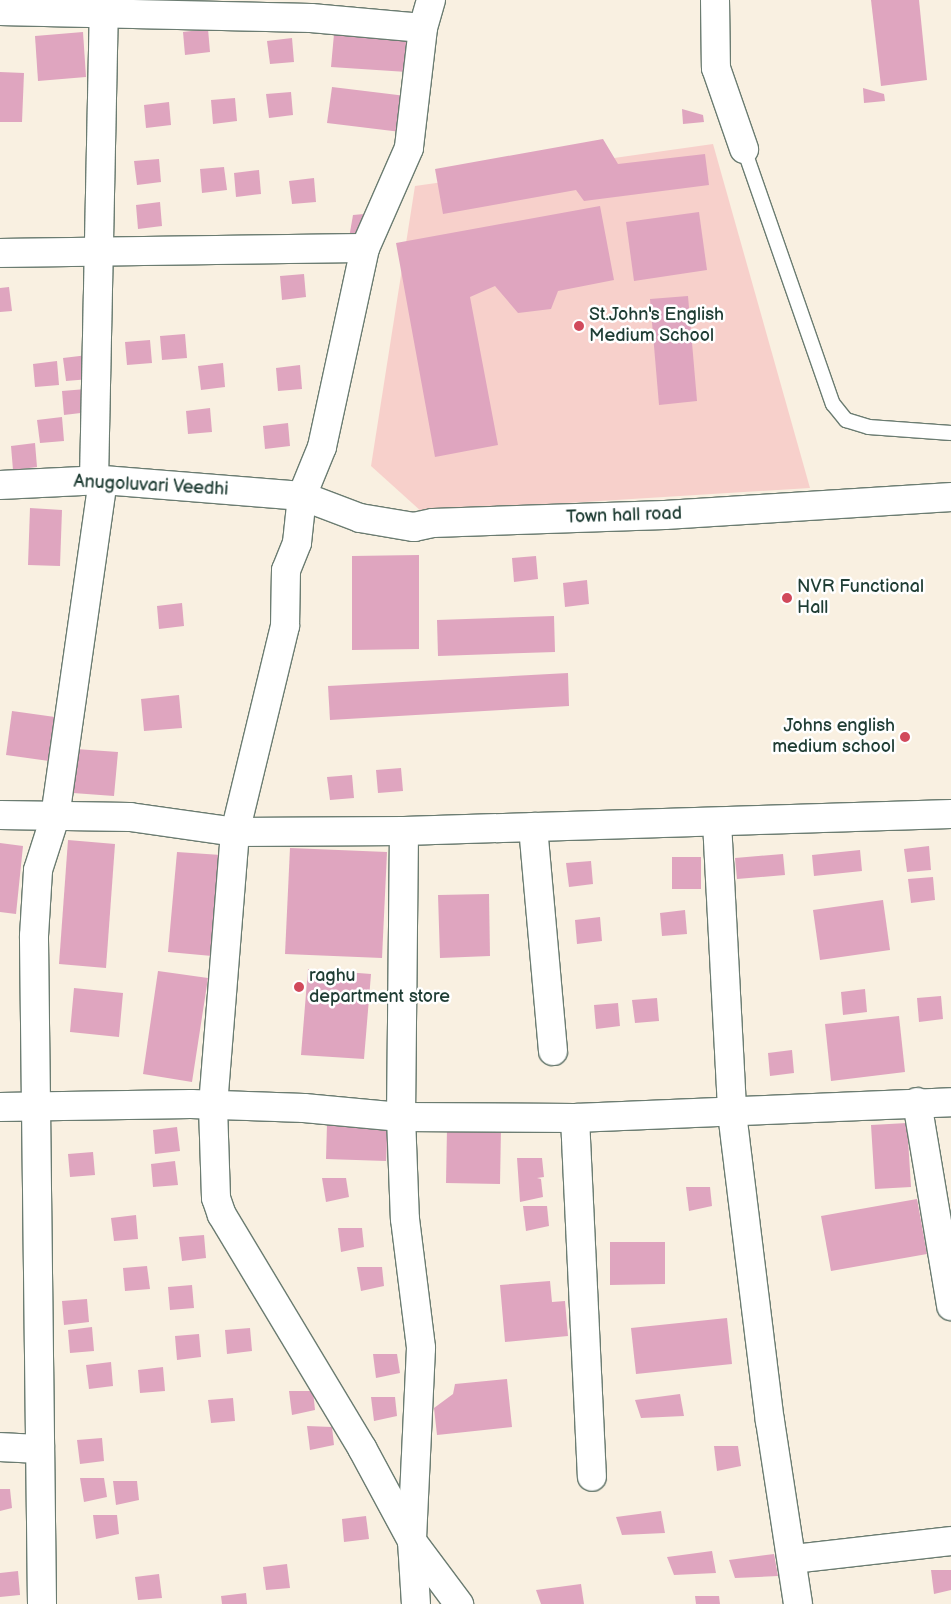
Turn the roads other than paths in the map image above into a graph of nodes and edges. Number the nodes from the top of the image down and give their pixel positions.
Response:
1 (431, 0) edge
2 (715, 0) edge
3 (103, 7) edge
4 (0, 11) edge
5 (422, 28) junction
6 (744, 149) joint
7 (365, 248) junction
8 (99, 252) junction
9 (0, 253) edge
10 (951, 433) edge
11 (98, 480) junction
12 (0, 485) edge
13 (302, 496) junction
14 (951, 497) edge
15 (951, 814) edge
16 (0, 815) edge
17 (54, 817) junction
18 (717, 822) junction
19 (533, 827) junction
20 (404, 831) junction
21 (235, 832) junction
22 (553, 1051) dead end
23 (918, 1102) junction
24 (951, 1102) edge
25 (35, 1105) junction
26 (0, 1107) edge
27 (213, 1107) junction
28 (732, 1113) junction
29 (401, 1117) junction
30 (575, 1118) junction
31 (951, 1306) edge
32 (0, 1448) edge
33 (40, 1449) junction
34 (592, 1477) dead end
35 (412, 1541) junction
36 (951, 1542) edge
37 (793, 1559) junction
38 (42, 1604) edge
39 (416, 1604) edge
40 (459, 1604) edge
41 (798, 1604) edge

1 - 5 street
2 - 6 street
3 - 4 street
3 - 5 street
3 - 8 street
5 - 7 street
6 - 10 lane
7 - 8 street
7 - 13 street
8 - 9 street
8 - 11 street
11 - 12 street, Anugoluvari Veedhi
11 - 13 street, Anugoluvari Veedhi
11 - 17 street
13 - 14 street, Town hall road
13 - 21 street
15 - 18 street
16 - 17 street
17 - 21 street
17 - 25 street
18 - 19 street
18 - 28 street
19 - 20 street
19 - 22 street
20 - 21 street
20 - 29 street
21 - 27 street
23 - 24 street
23 - 28 street
23 - 31 street
25 - 26 street
25 - 27 street
25 - 33 street
27 - 29 street
27 - 35 street
28 - 30 street
28 - 37 street
29 - 30 street
29 - 35 street
30 - 34 street
32 - 33 street
33 - 38 street
35 - 39 street
35 - 40 street
36 - 37 street
37 - 41 street

